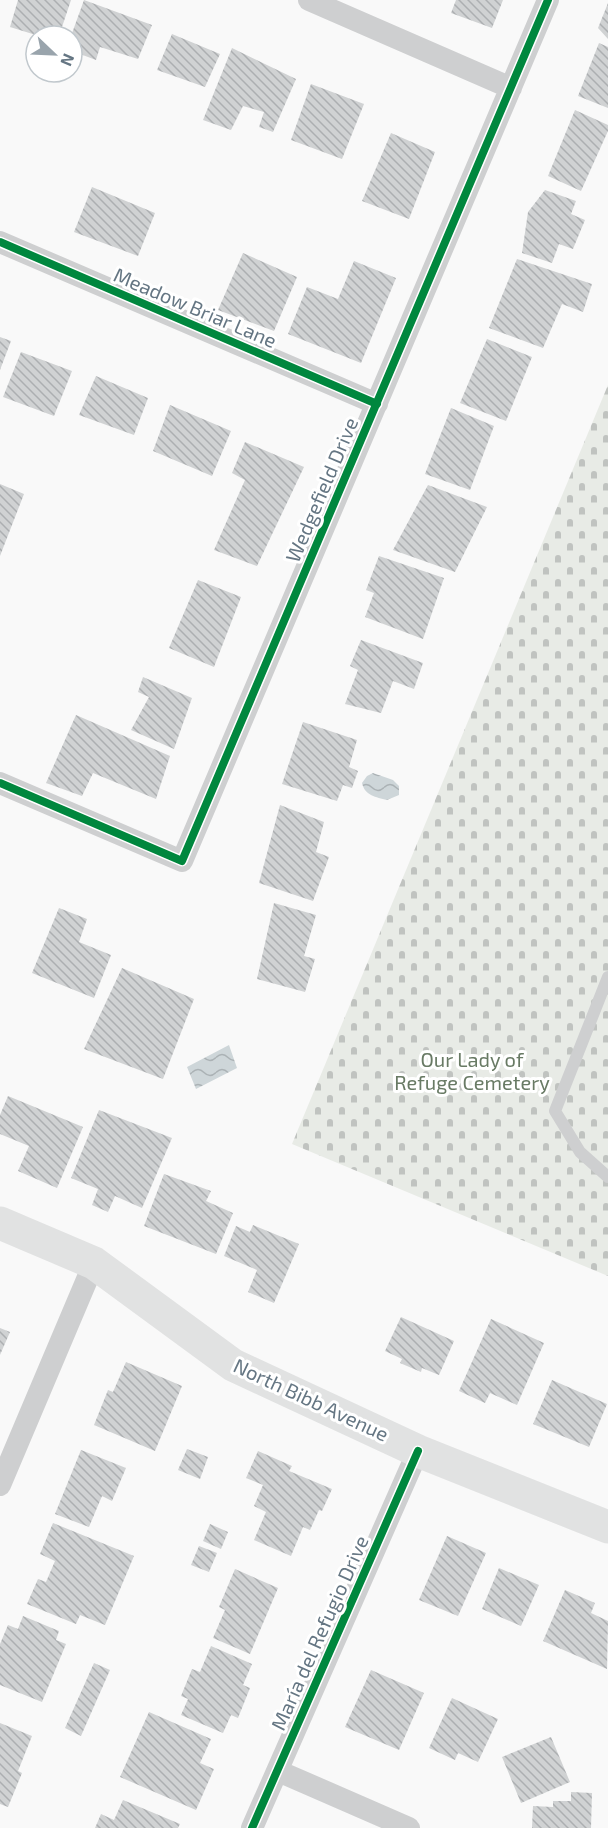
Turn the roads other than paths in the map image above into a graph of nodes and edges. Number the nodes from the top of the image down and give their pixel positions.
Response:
1 (309, 0) edge
2 (548, 0) edge
3 (511, 88) junction
4 (0, 242) edge
5 (377, 404) junction
6 (0, 783) edge
7 (608, 977) edge
8 (608, 1177) edge
9 (0, 1223) edge
10 (94, 1263) junction
11 (418, 1451) junction
12 (0, 1485) edge
13 (608, 1527) edge
14 (278, 1771) junction
15 (252, 1828) edge
16 (410, 1828) edge

1 - 3 street
2 - 3 street, Wedgefield Drive
3 - 5 street, Wedgefield Drive
4 - 5 street, Meadow Briar Lane
5 - 6 street, Wedgefield Drive
7 - 8 lane
9 - 10 main road, North Bibb Avenue
10 - 11 main road, North Bibb Avenue
10 - 12 street
11 - 13 main road, North Bibb Avenue
11 - 14 street, María del Refugio Drive
14 - 15 street, María del Refugio Drive
14 - 16 street

